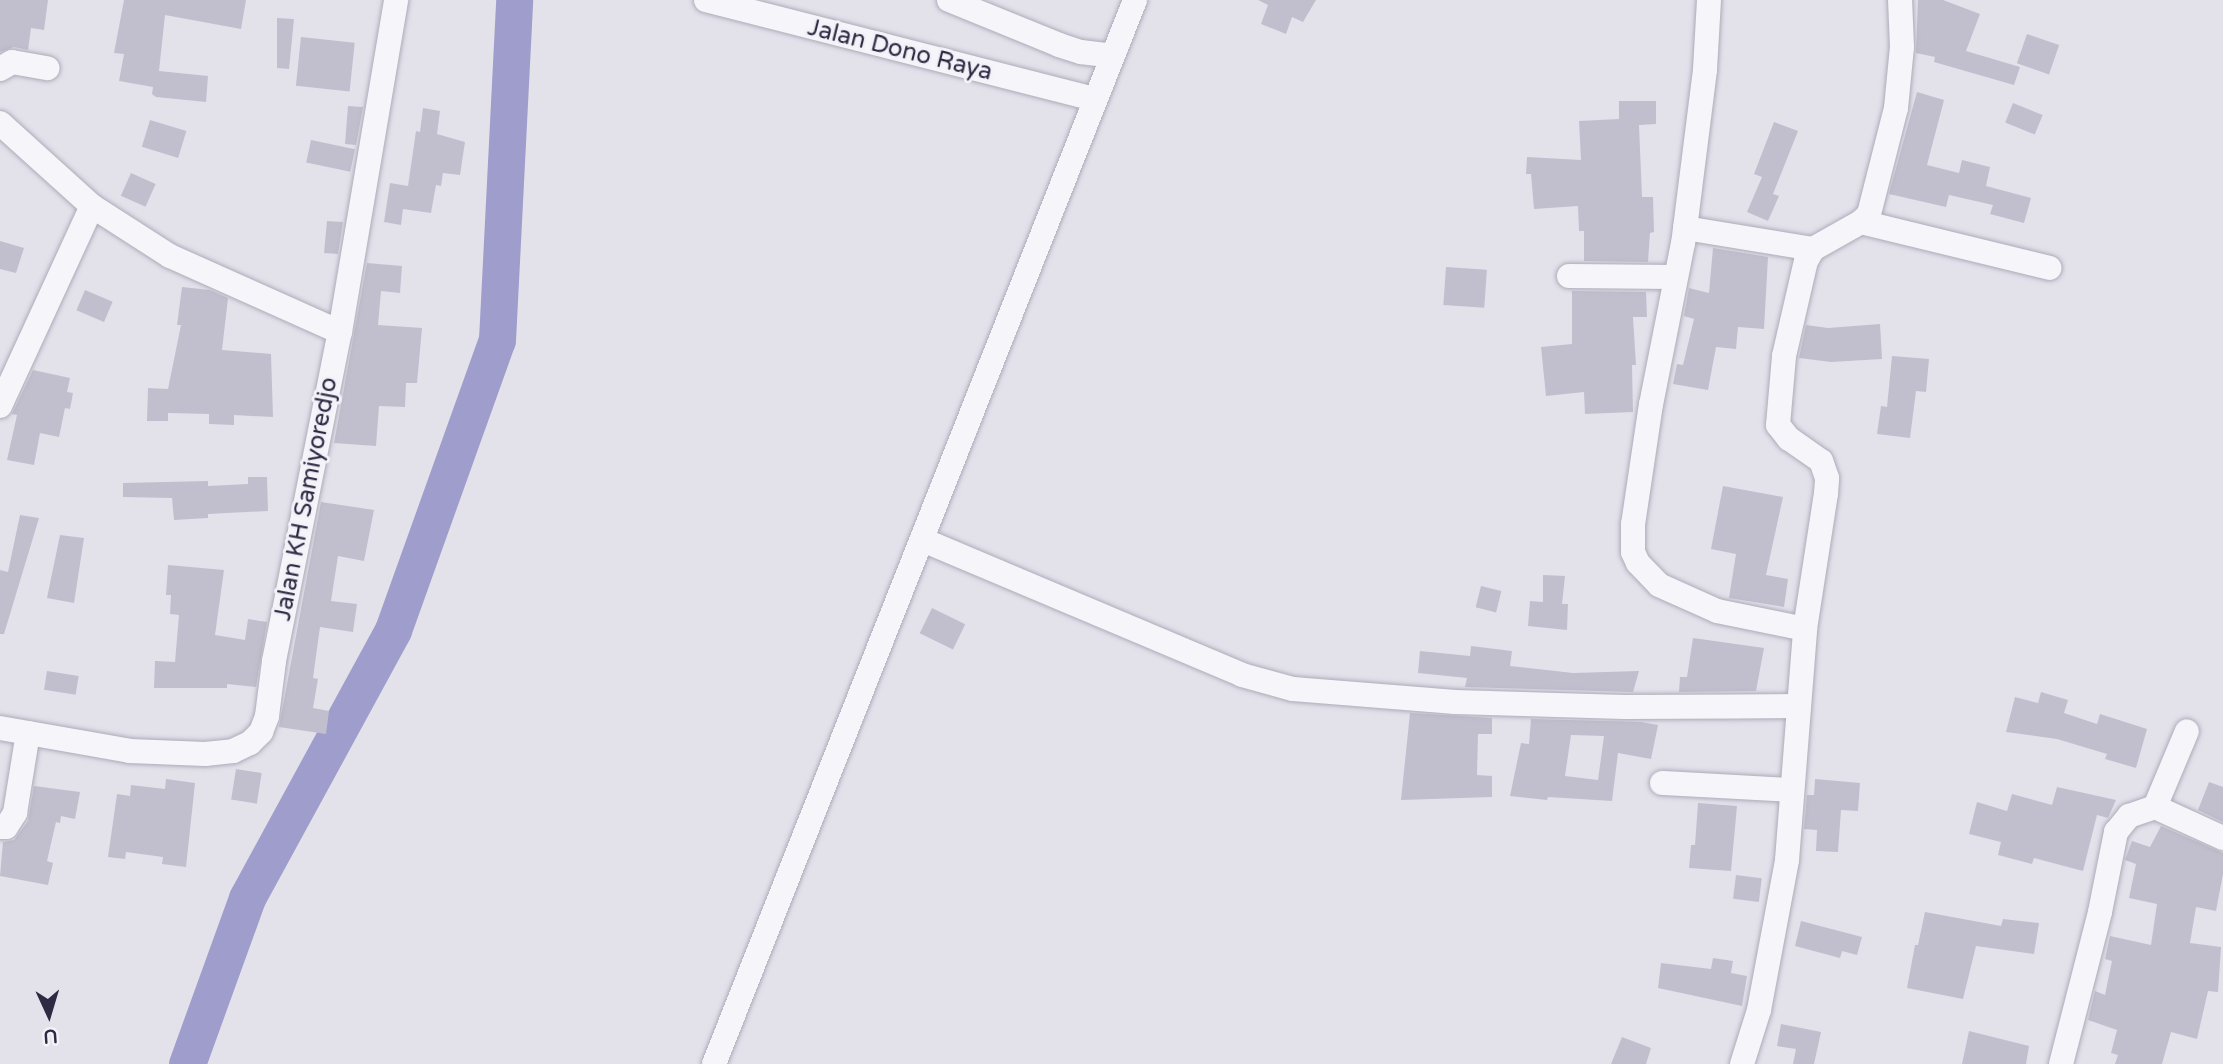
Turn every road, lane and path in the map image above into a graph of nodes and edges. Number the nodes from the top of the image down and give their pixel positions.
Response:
1 (396, 0) edge
2 (706, 0) edge
3 (949, 0) edge
4 (1135, 0) edge
5 (1709, 0) edge
6 (1900, 0) edge
7 (1112, 56) junction
8 (47, 68) dead end
9 (0, 69) edge
10 (1094, 99) junction
11 (0, 123) edge
12 (92, 206) junction
13 (1861, 222) junction
14 (1685, 228) junction
15 (1813, 249) junction
16 (2049, 268) dead end
17 (1569, 276) dead end
18 (1675, 277) junction
19 (340, 332) junction
20 (0, 406) edge
21 (923, 540) junction
22 (1805, 629) junction
23 (1799, 706) junction
24 (0, 728) edge
25 (2187, 731) dead end
26 (28, 733) junction
27 (1662, 783) dead end
28 (1791, 790) junction
29 (2155, 807) junction
30 (0, 827) edge
31 (2223, 838) edge
32 (714, 1064) edge
33 (1742, 1064) edge
34 (2061, 1064) edge

1 - 19 street, Jalan KH Samiyoredjo
2 - 10 street, Jalan Dono Raya
3 - 7 street
4 - 7 street
5 - 14 street
6 - 13 street
7 - 10 street
8 - 9 street
10 - 21 street
11 - 12 street
12 - 19 street
12 - 20 street
13 - 15 street
13 - 16 street
14 - 15 street
14 - 18 street
15 - 22 street
17 - 18 street
18 - 22 street
19 - 26 street, Jalan KH Samiyoredjo
21 - 23 street
21 - 32 street
22 - 23 street
23 - 28 street
24 - 26 street, Jalan KH Samiyoredjo
25 - 29 street
26 - 30 street
27 - 28 street
28 - 33 street
29 - 31 street
29 - 34 street

